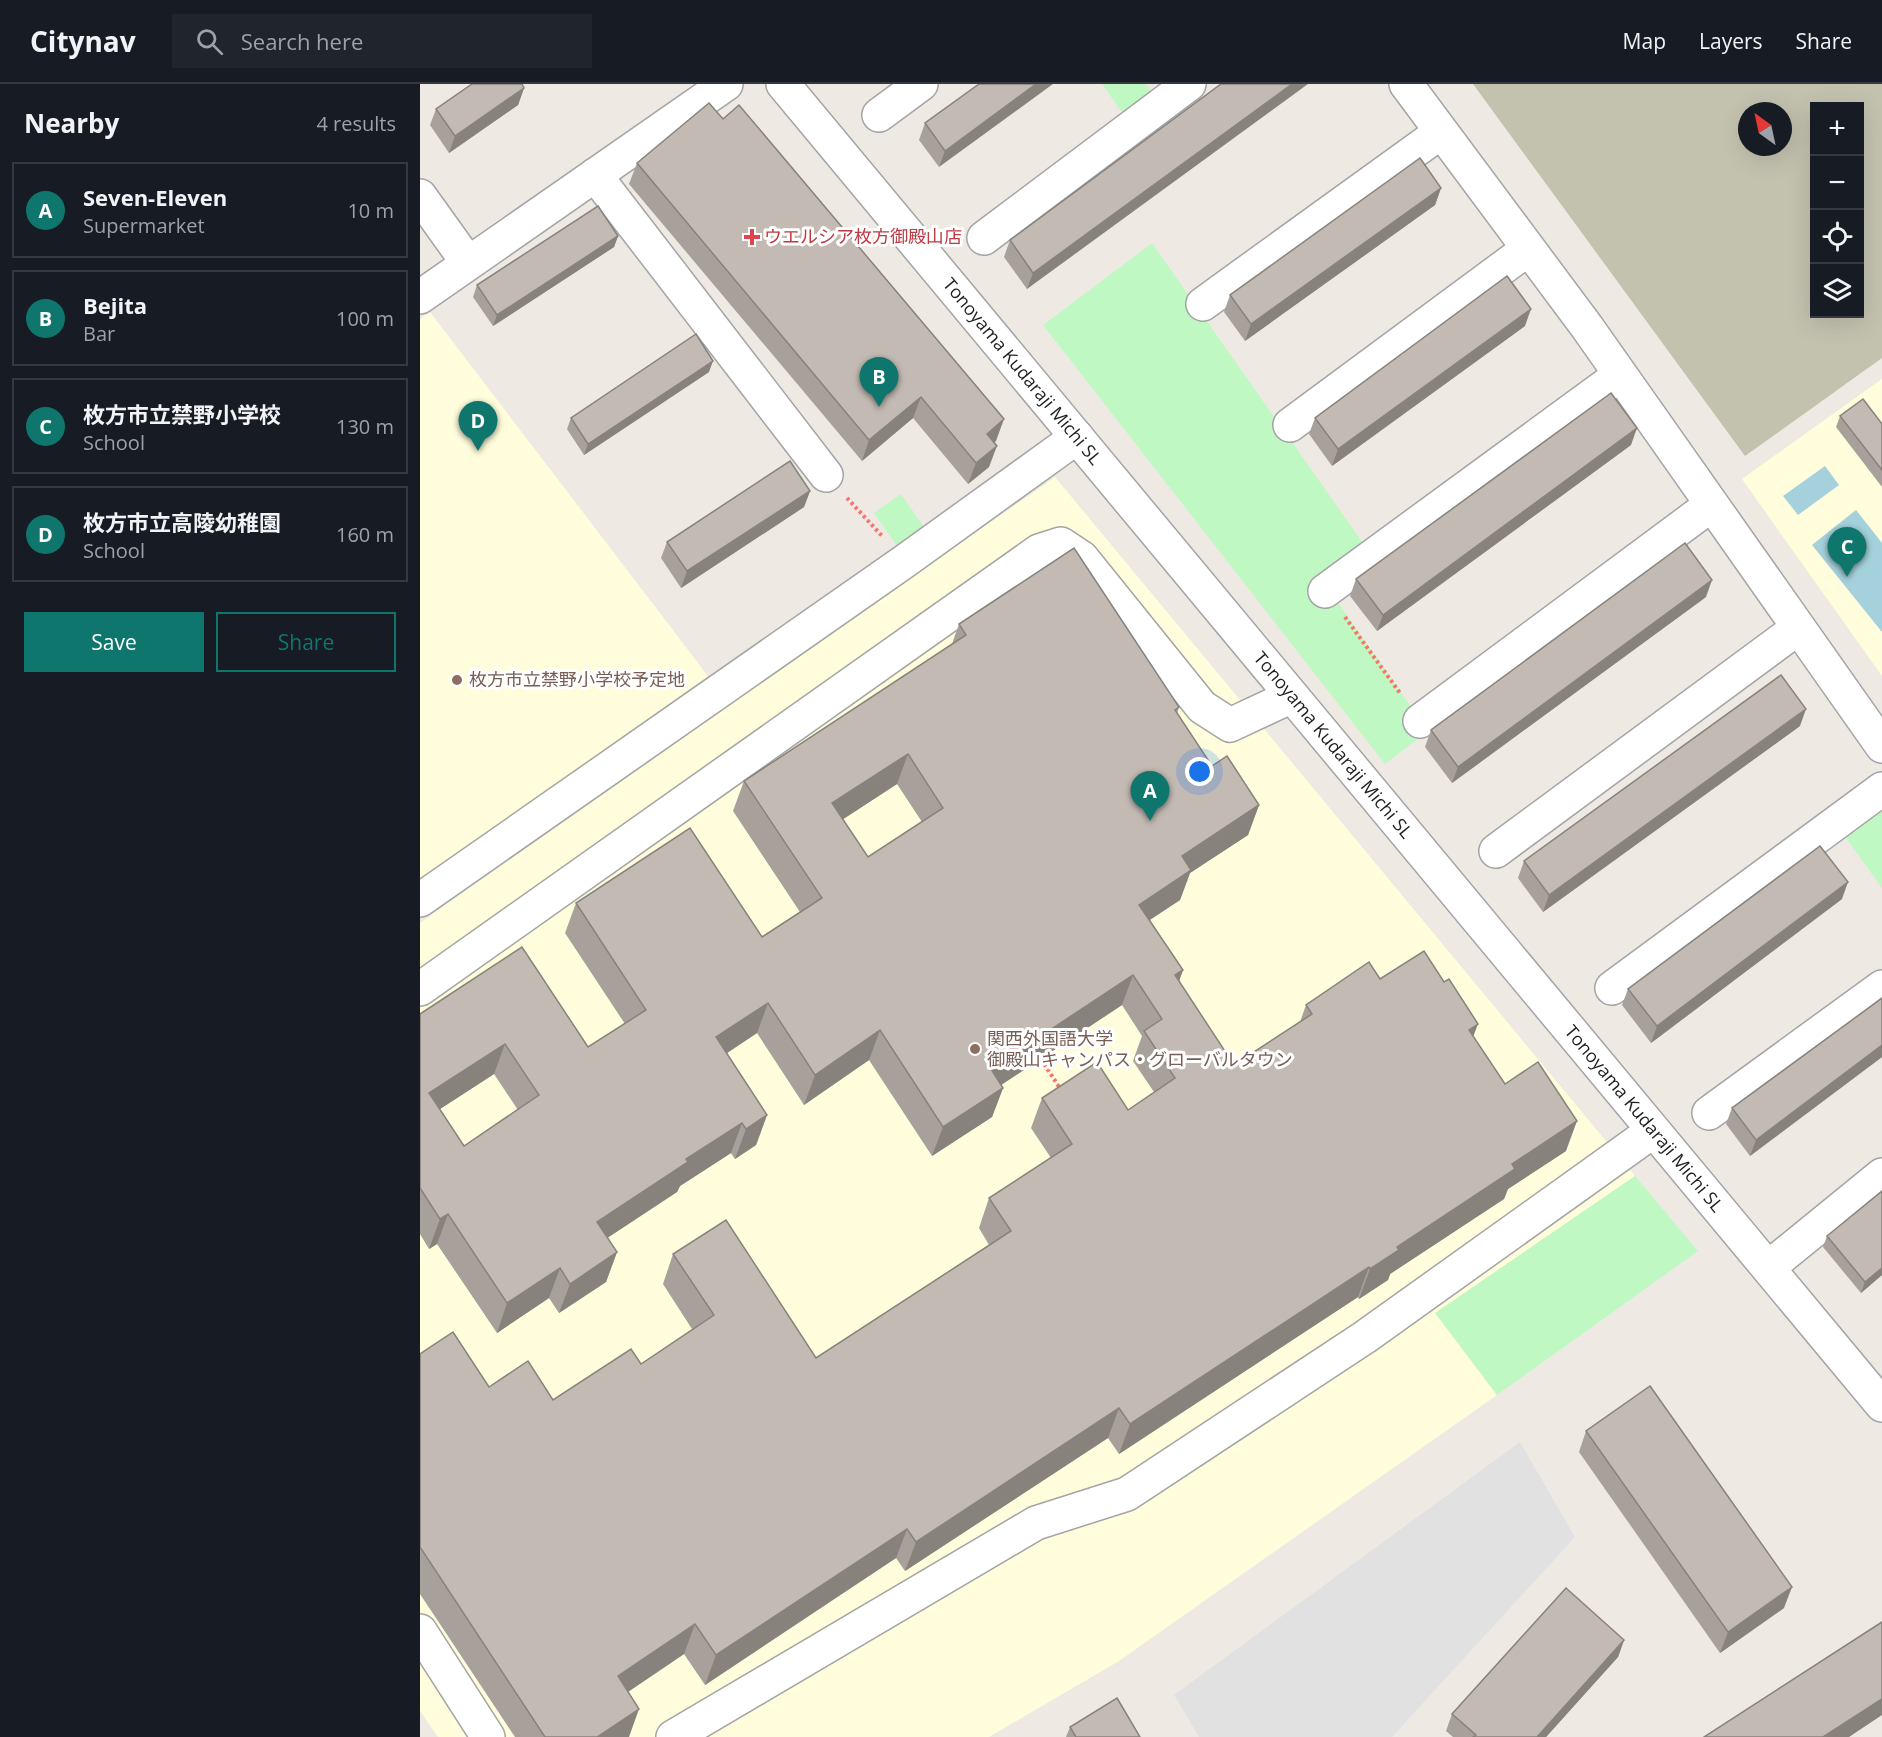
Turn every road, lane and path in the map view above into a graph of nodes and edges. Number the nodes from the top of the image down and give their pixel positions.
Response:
1 (726, 84) edge
2 (783, 84) edge
3 (921, 84) edge
4 (1189, 84) edge
5 (1406, 84) edge
6 (879, 116) dead end
7 (1441, 132) junction
8 (596, 175) junction
9 (420, 196) edge
10 (984, 238) dead end
11 (1528, 249) junction
12 (468, 263) junction
13 (420, 297) edge
14 (1203, 304) dead end
15 (1620, 375) junction
16 (1290, 425) dead end
17 (1077, 437) junction
18 (826, 475) joint
19 (1711, 505) junction
20 (906, 561) junction
21 (1325, 591) joint
22 (1798, 628) junction
23 (1292, 696) junction
24 (1420, 721) joint
25 (1882, 746) edge
26 (1882, 789) edge
27 (1496, 851) dead end
28 (420, 900) edge
29 (1882, 987) edge
30 (1612, 988) dead end
31 (420, 989) edge
32 (1041, 1059) edge
33 (1064, 1094) edge
34 (1709, 1113) dead end
35 (1653, 1131) junction
36 (1882, 1175) edge
37 (1769, 1267) junction
38 (1882, 1405) edge
39 (420, 1631) edge
40 (488, 1737) edge
41 (673, 1737) edge

1 - 8 street
2 - 17 street, Tonoyama Kudaraji Michi SL
3 - 6 street
4 - 10 street
5 - 7 street
7 - 11 street
7 - 14 street
8 - 12 street
8 - 18 street
9 - 12 street
11 - 15 street
11 - 16 street
12 - 13 street
15 - 19 street
15 - 21 street
17 - 20 street
17 - 23 street, Tonoyama Kudaraji Michi SL
18 - 20 path
19 - 22 street
19 - 24 street
20 - 28 street
21 - 24 path
22 - 25 street
22 - 27 street
23 - 31 street
23 - 35 street, Tonoyama Kudaraji Michi SL
26 - 30 street
29 - 34 street
32 - 33 path
35 - 37 street, Tonoyama Kudaraji Michi SL
35 - 41 street
36 - 37 street
37 - 38 street, Tonoyama Kudaraji Michi SL
39 - 40 street

